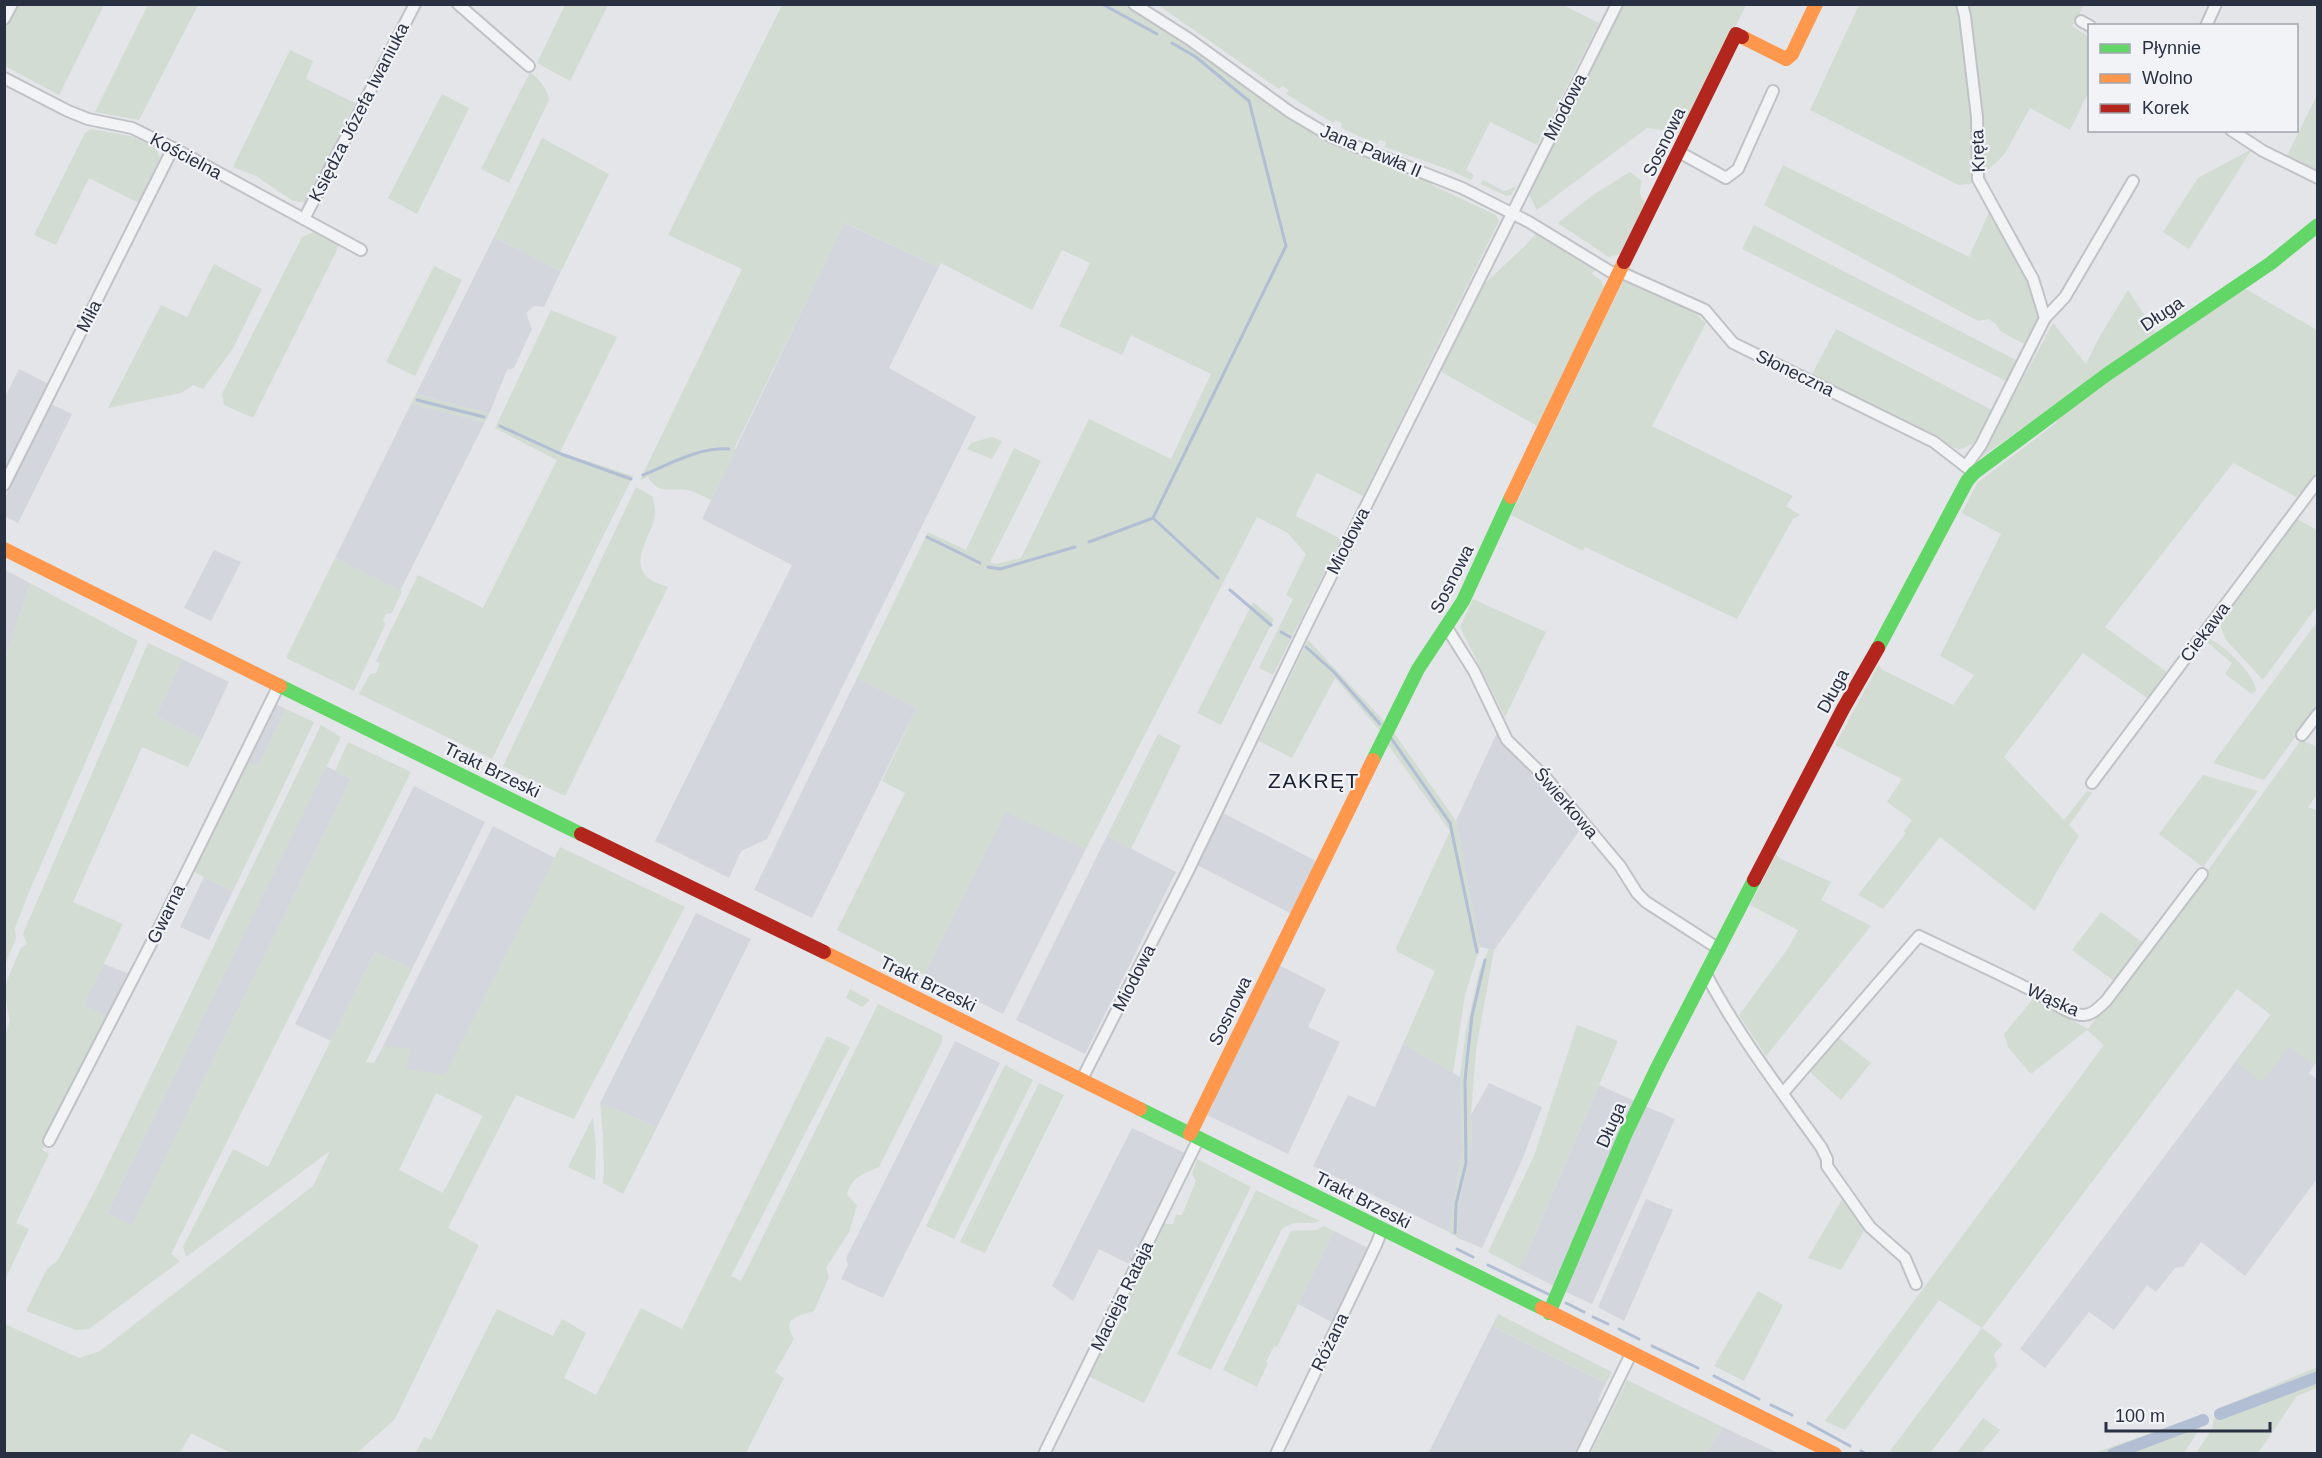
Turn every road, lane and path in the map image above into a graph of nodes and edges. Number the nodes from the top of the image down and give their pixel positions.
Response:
1 (12, 4) edge
2 (415, 4) edge
3 (459, 4) edge
4 (1134, 4) edge
5 (1617, 4) edge
6 (1816, 4) edge
7 (1962, 4) edge
8 (2216, 4) edge
9 (4, 19) edge
10 (2207, 24) edge
11 (529, 66) dead end
12 (4, 78) edge
13 (1773, 91) dead end
14 (2234, 132) edge
15 (173, 148) junction
16 (1679, 152) junction
17 (2318, 178) edge
18 (2133, 181) dead end
19 (1512, 214) junction
20 (304, 219) junction
21 (2318, 225) edge
22 (361, 250) dead end
23 (1620, 272) junction
24 (2045, 318) junction
25 (1970, 470) junction
26 (2318, 481) edge
27 (4, 485) edge
28 (4, 549) edge
29 (1447, 628) junction
30 (279, 685) junction
31 (2318, 714) edge
32 (2302, 735) dead end
33 (2092, 783) dead end
34 (2202, 874) dead end
35 (1719, 949) junction
36 (1706, 974) junction
37 (1082, 1079) junction
38 (1783, 1093) junction
39 (1195, 1136) junction
40 (49, 1141) dead end
41 (1382, 1230) junction
42 (1916, 1284) dead end
43 (1549, 1313) junction
44 (1631, 1354) junction
45 (1044, 1454) edge
46 (1276, 1454) edge
47 (1582, 1454) edge
48 (1834, 1454) edge

1 - 9 street
2 - 20 street, Księdza Józefa Iwaniuka
3 - 11 street
4 - 19 street, Jana Pawła II
5 - 19 street, Miodowa
6 - 16 street, Sosnowa
7 - 24 street, Kręta
8 - 10 street
12 - 15 street, Kościelna
13 - 16 street
14 - 17 street
15 - 20 street, Kościelna
15 - 27 street, Miła
16 - 23 street, Sosnowa
18 - 24 street
19 - 23 street, Jana Pawła II
19 - 37 street, Miodowa
20 - 22 street, Kościelna
21 - 25 street, Długa
23 - 25 street, Słoneczna
23 - 29 street, Sosnowa
24 - 25 street
25 - 35 street, Długa
26 - 33 street, Ciekawa
28 - 30 street, Trakt Brzeski
29 - 35 street, Świerkowa
29 - 39 street, Sosnowa
30 - 37 street, Trakt Brzeski
30 - 40 street, Gwarna
31 - 32 street
34 - 38 street, Wąska
35 - 36 street, Długa
36 - 38 street
36 - 43 street, Długa
37 - 39 street, Trakt Brzeski
38 - 42 street
39 - 41 street, Trakt Brzeski
39 - 45 street, Macieja Rataja
41 - 43 street, Trakt Brzeski
41 - 46 street, Różana
43 - 44 street, Trakt Brzeski
44 - 47 street
44 - 48 street, Trakt Brzeski

